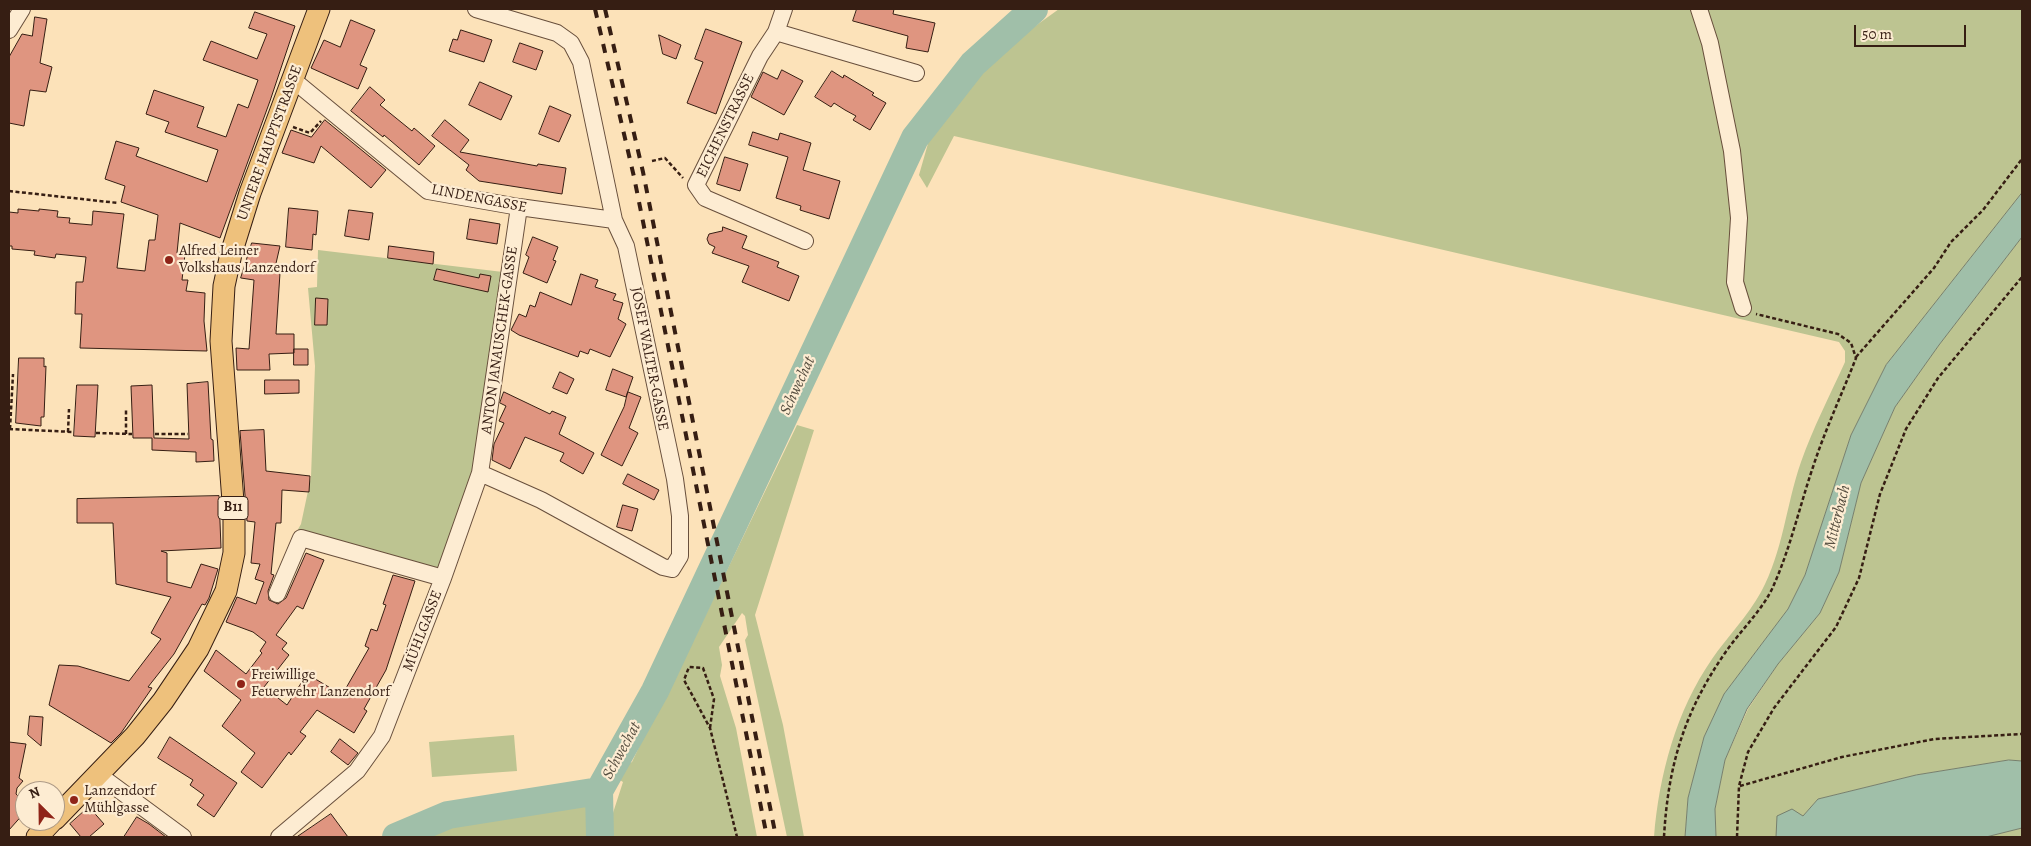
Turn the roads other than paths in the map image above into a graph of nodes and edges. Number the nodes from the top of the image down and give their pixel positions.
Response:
1 (22, 9) edge
2 (319, 9) edge
3 (476, 9) edge
4 (784, 9) edge
5 (1699, 9) edge
6 (9, 30) edge
7 (776, 32) junction
8 (916, 73) dead end
9 (292, 79) junction
10 (519, 207) junction
11 (614, 220) junction
12 (805, 241) dead end
13 (1743, 308) road end
14 (480, 473) junction
15 (443, 578) junction
16 (277, 594) dead end
17 (99, 775) junction
18 (65, 809) edge
19 (183, 837) edge
20 (279, 837) edge

1 - 6 street
2 - 9 main road, UNTERE HAUPTSTRASSE / B11
3 - 11 street, JOSEF WALTER-GASSE
4 - 7 street, EICHENSTRASSE
5 - 13 street
7 - 8 street
7 - 12 street, EICHENSTRASSE
9 - 10 street, LINDENGASSE
9 - 17 main road, UNTERE HAUPTSTRASSE / B11
10 - 11 street, LINDENGASSE
10 - 14 street, ANTON JANAUSCHEK-GASSE
11 - 14 street, JOSEF WALTER-GASSE
14 - 15 street, MÜHLGASSE
15 - 16 street
15 - 20 street, MÜHLGASSE
17 - 18 main road, UNTERE HAUPTSTRASSE / B11
17 - 19 street

